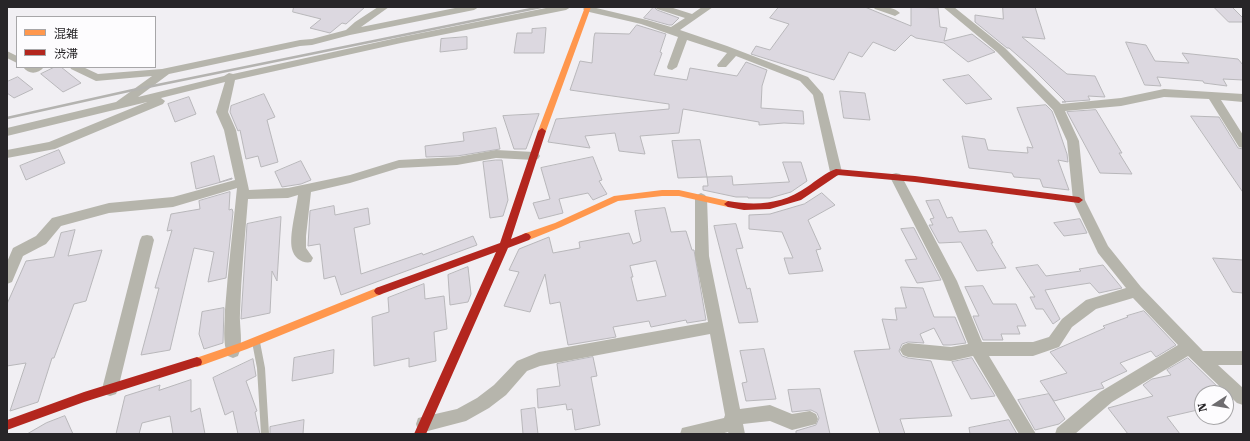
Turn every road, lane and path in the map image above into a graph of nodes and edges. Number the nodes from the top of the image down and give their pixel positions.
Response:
1 (381, 7) edge
2 (474, 7) edge
3 (566, 7) edge
4 (660, 7) edge
5 (708, 7) edge
6 (878, 7) edge
7 (948, 7) edge
8 (588, 8) edge
9 (895, 13) dead end
10 (693, 17) junction
11 (672, 31) junction
12 (349, 32) junction
13 (684, 35) junction
14 (734, 52) junction
15 (7, 54) edge
16 (16, 59) edge
17 (722, 65) dead end
18 (672, 67) dead end
19 (77, 68) edge
20 (166, 71) junction
21 (229, 79) junction
22 (1212, 95) junction
23 (1243, 98) edge
24 (120, 104) junction
25 (1058, 108) junction
26 (7, 132) edge
27 (1243, 144) edge
28 (7, 154) edge
29 (534, 156) junction
30 (836, 172) junction
31 (896, 177) junction
32 (242, 182) junction
33 (305, 189) junction
34 (242, 195) junction
35 (701, 198) junction
36 (1080, 200) junction
37 (147, 240) dead end
38 (504, 245) junction
39 (306, 258) dead end
40 (7, 278) edge
41 (1136, 291) junction
42 (716, 327) junction
43 (256, 342) junction
44 (1189, 347) junction
45 (977, 349) junction
46 (908, 350) dead end
47 (233, 351) junction
48 (1200, 358) junction
49 (1243, 358) edge
50 (110, 389) junction
51 (1243, 398) edge
52 (810, 419) dead end
53 (7, 425) edge
54 (734, 425) edge
55 (422, 429) edge
56 (265, 434) edge
57 (688, 434) edge
58 (1028, 434) edge
59 (1063, 434) edge

1 - 12 street
2 - 12 street
3 - 21 street
4 - 10 street
5 - 10 street
6 - 9 street
7 - 25 street
8 - 11 street
8 - 29 street
10 - 11 street
11 - 13 street
12 - 20 street
13 - 14 street
13 - 18 street
14 - 17 street
14 - 30 street
15 - 16 street
19 - 20 street
20 - 24 street
21 - 24 street
21 - 28 street
21 - 32 street
22 - 23 street
22 - 25 street
22 - 27 street
24 - 26 street
25 - 36 street
29 - 33 street
29 - 38 street
30 - 31 street
30 - 35 street
31 - 36 street
31 - 45 street
32 - 34 street
32 - 40 street
33 - 34 street
33 - 39 street
34 - 47 street
35 - 38 street
35 - 42 street
36 - 41 street
37 - 50 street
38 - 43 street
38 - 55 street
41 - 44 street
41 - 45 street
42 - 54 street
42 - 55 street
43 - 47 street
43 - 56 lane
44 - 48 street
44 - 59 street
45 - 46 street
45 - 58 street
47 - 50 street
48 - 49 street
48 - 51 street
50 - 53 street
52 - 54 street
54 - 57 street

